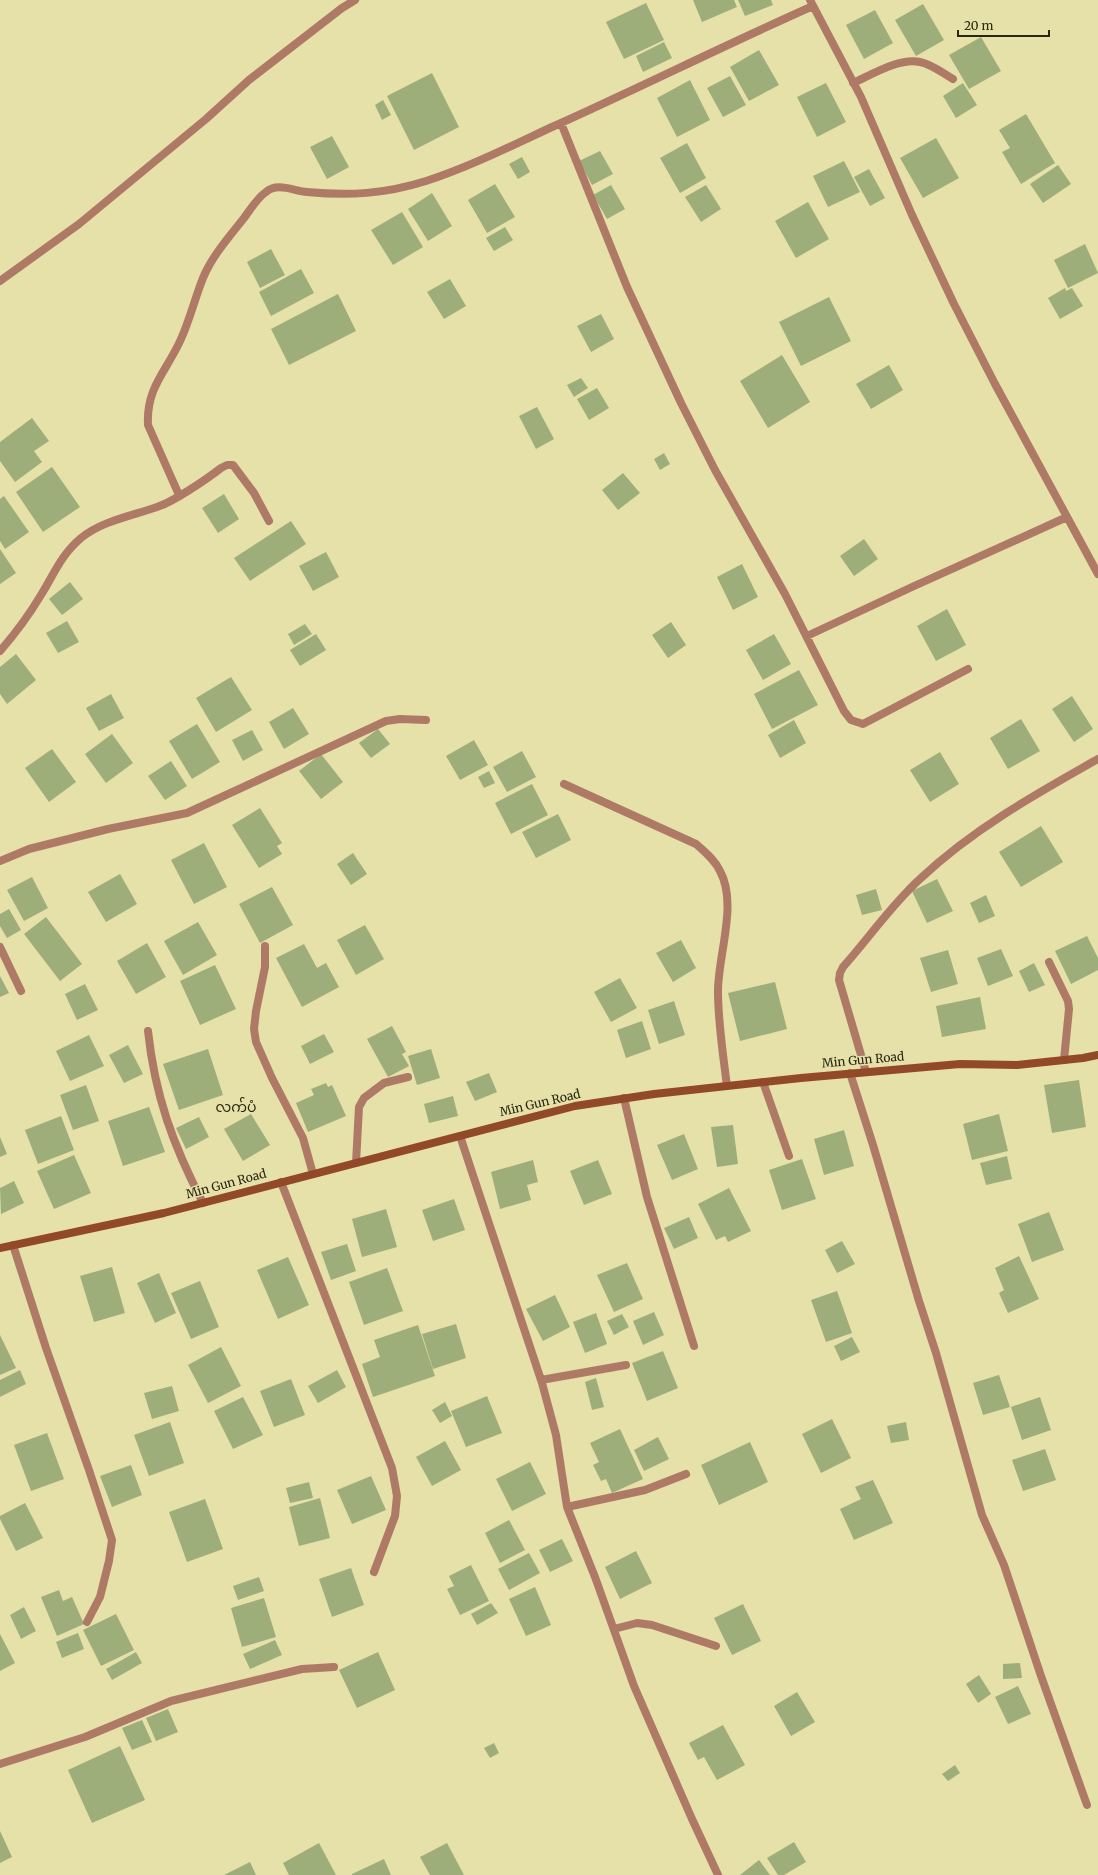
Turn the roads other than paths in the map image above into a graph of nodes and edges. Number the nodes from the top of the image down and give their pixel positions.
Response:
1 (355, 0) edge
2 (812, 3) edge
3 (953, 79) dead end
4 (853, 83) junction
5 (561, 123) junction
6 (0, 281) edge
7 (179, 495) junction
8 (1067, 517) junction
9 (269, 521) dead end
10 (1098, 574) edge
11 (807, 636) junction
12 (0, 651) edge
13 (968, 668) dead end
14 (426, 720) dead end
15 (1098, 759) edge
16 (564, 784) dead end
17 (0, 860) edge
18 (265, 946) dead end
19 (0, 947) edge
20 (1049, 962) dead end
21 (20, 991) dead end
22 (148, 1031) dead end
23 (1098, 1055) edge
24 (1064, 1060) junction
25 (866, 1072) junction
26 (850, 1073) junction
27 (408, 1077) dead end
28 (763, 1082) junction
29 (727, 1086) junction
30 (624, 1098) junction
31 (460, 1136) junction
32 (789, 1156) dead end
33 (356, 1163) junction
34 (313, 1174) junction
35 (281, 1182) junction
36 (203, 1203) junction
37 (13, 1245) junction
38 (0, 1248) edge
39 (694, 1346) dead end
40 (626, 1365) dead end
41 (541, 1380) junction
42 (686, 1474) dead end
43 (568, 1508) junction
44 (374, 1572) dead end
45 (87, 1622) dead end
46 (614, 1629) junction
47 (716, 1646) dead end
48 (334, 1667) dead end
49 (0, 1764) edge
50 (1087, 1805) dead end
51 (718, 1875) edge

1 - 6 street
2 - 4 street
2 - 5 street
3 - 4 street
4 - 8 street
5 - 7 street
5 - 11 street
7 - 9 street
7 - 12 street
8 - 10 street
8 - 11 street
11 - 13 street
14 - 17 street
15 - 25 street
16 - 29 street
18 - 34 street
19 - 21 street
20 - 24 street
22 - 36 street
23 - 24 street, Min Gun Road
24 - 25 street, Min Gun Road
25 - 26 street, Min Gun Road
26 - 28 street, Min Gun Road
26 - 50 street
27 - 33 street
28 - 29 street, Min Gun Road
28 - 32 street
29 - 30 street, Min Gun Road
30 - 31 street, Min Gun Road
30 - 39 street
31 - 33 street, Min Gun Road
31 - 41 street
33 - 34 street, Min Gun Road
34 - 35 street, Min Gun Road
35 - 36 street, Min Gun Road
35 - 44 street
36 - 37 street, Min Gun Road
37 - 38 street, Min Gun Road
37 - 45 street
40 - 41 street
41 - 43 street
42 - 43 street
43 - 46 street
46 - 47 street
46 - 51 street
48 - 49 street

